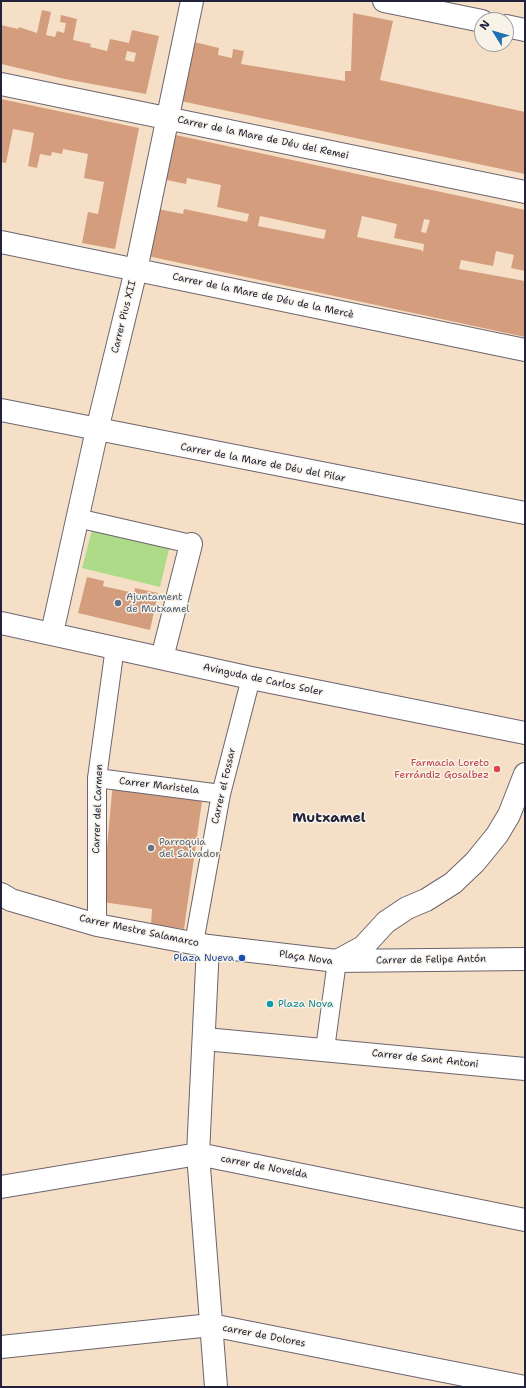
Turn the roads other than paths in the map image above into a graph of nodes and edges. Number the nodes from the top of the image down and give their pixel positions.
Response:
1 (192, 1) edge
2 (384, 1) edge
3 (474, 19) edge
4 (514, 28) edge
5 (525, 30) edge
6 (1, 84) edge
7 (167, 118) junction
8 (525, 192) edge
9 (1, 242) edge
10 (136, 270) junction
11 (525, 350) edge
12 (1, 410) edge
13 (97, 430) junction
14 (525, 513) edge
15 (77, 518) junction
16 (191, 544) joint
17 (1, 622) edge
18 (52, 633) junction
19 (114, 647) junction
20 (162, 658) junction
21 (251, 678) junction
22 (525, 734) edge
23 (525, 774) edge
24 (97, 778) junction
25 (221, 794) junction
26 (1, 894) edge
27 (97, 925) junction
28 (201, 944) junction
29 (525, 959) edge
30 (337, 961) junction
31 (205, 1039) junction
32 (325, 1049) junction
33 (525, 1069) edge
34 (198, 1154) junction
35 (1, 1187) edge
36 (525, 1220) edge
37 (211, 1325) junction
38 (1, 1347) edge
39 (216, 1387) edge
40 (521, 1387) edge

1 - 7 street, Carrer Pius XII
2 - 3 street
4 - 5 street
6 - 7 street, Carrer de la Mare de Déu del Remei
7 - 8 street, Carrer de la Mare de Déu del Remei
7 - 10 street, Carrer Pius XII
9 - 10 street, Carrer de la Mare de Déu de la Mercè
10 - 11 street, Carrer de la Mare de Déu de la Mercè
10 - 13 street, Carrer Pius XII
12 - 13 street, Carrer de la Mare de Déu del Pilar
13 - 14 street, Carrer de la Mare de Déu del Pilar
13 - 15 street, Carrer Pius XII
15 - 16 street
15 - 18 street, Carrer Pius XII
16 - 20 street
17 - 18 street, Avinguda de Carlos Soler
18 - 19 street, Avinguda de Carlos Soler
19 - 20 street, Avinguda de Carlos Soler
19 - 24 street, Carrer del Carmen
20 - 21 street, Avinguda de Carlos Soler
21 - 22 street, Avinguda de Carlos Soler
21 - 25 street, Carrer el Fossar
23 - 30 street
24 - 25 street, Carrer Maristela
24 - 27 street, Carrer del Carmen
25 - 28 street, Carrer el Fossar
26 - 27 street, Carrer Mestre Salamarco
27 - 28 street, Carrer Mestre Salamarco
28 - 30 street, Plaça Nova
28 - 31 street
29 - 30 street, Carrer de Felipe Antón
30 - 32 street, Plaça Nova
31 - 32 street
31 - 34 street
32 - 33 street, Carrer de Sant Antoni
34 - 35 street, carrer de Novelda
34 - 36 street, carrer de Novelda
34 - 37 street
37 - 38 street, carrer de Dolores
37 - 39 street
37 - 40 street, carrer de Dolores

